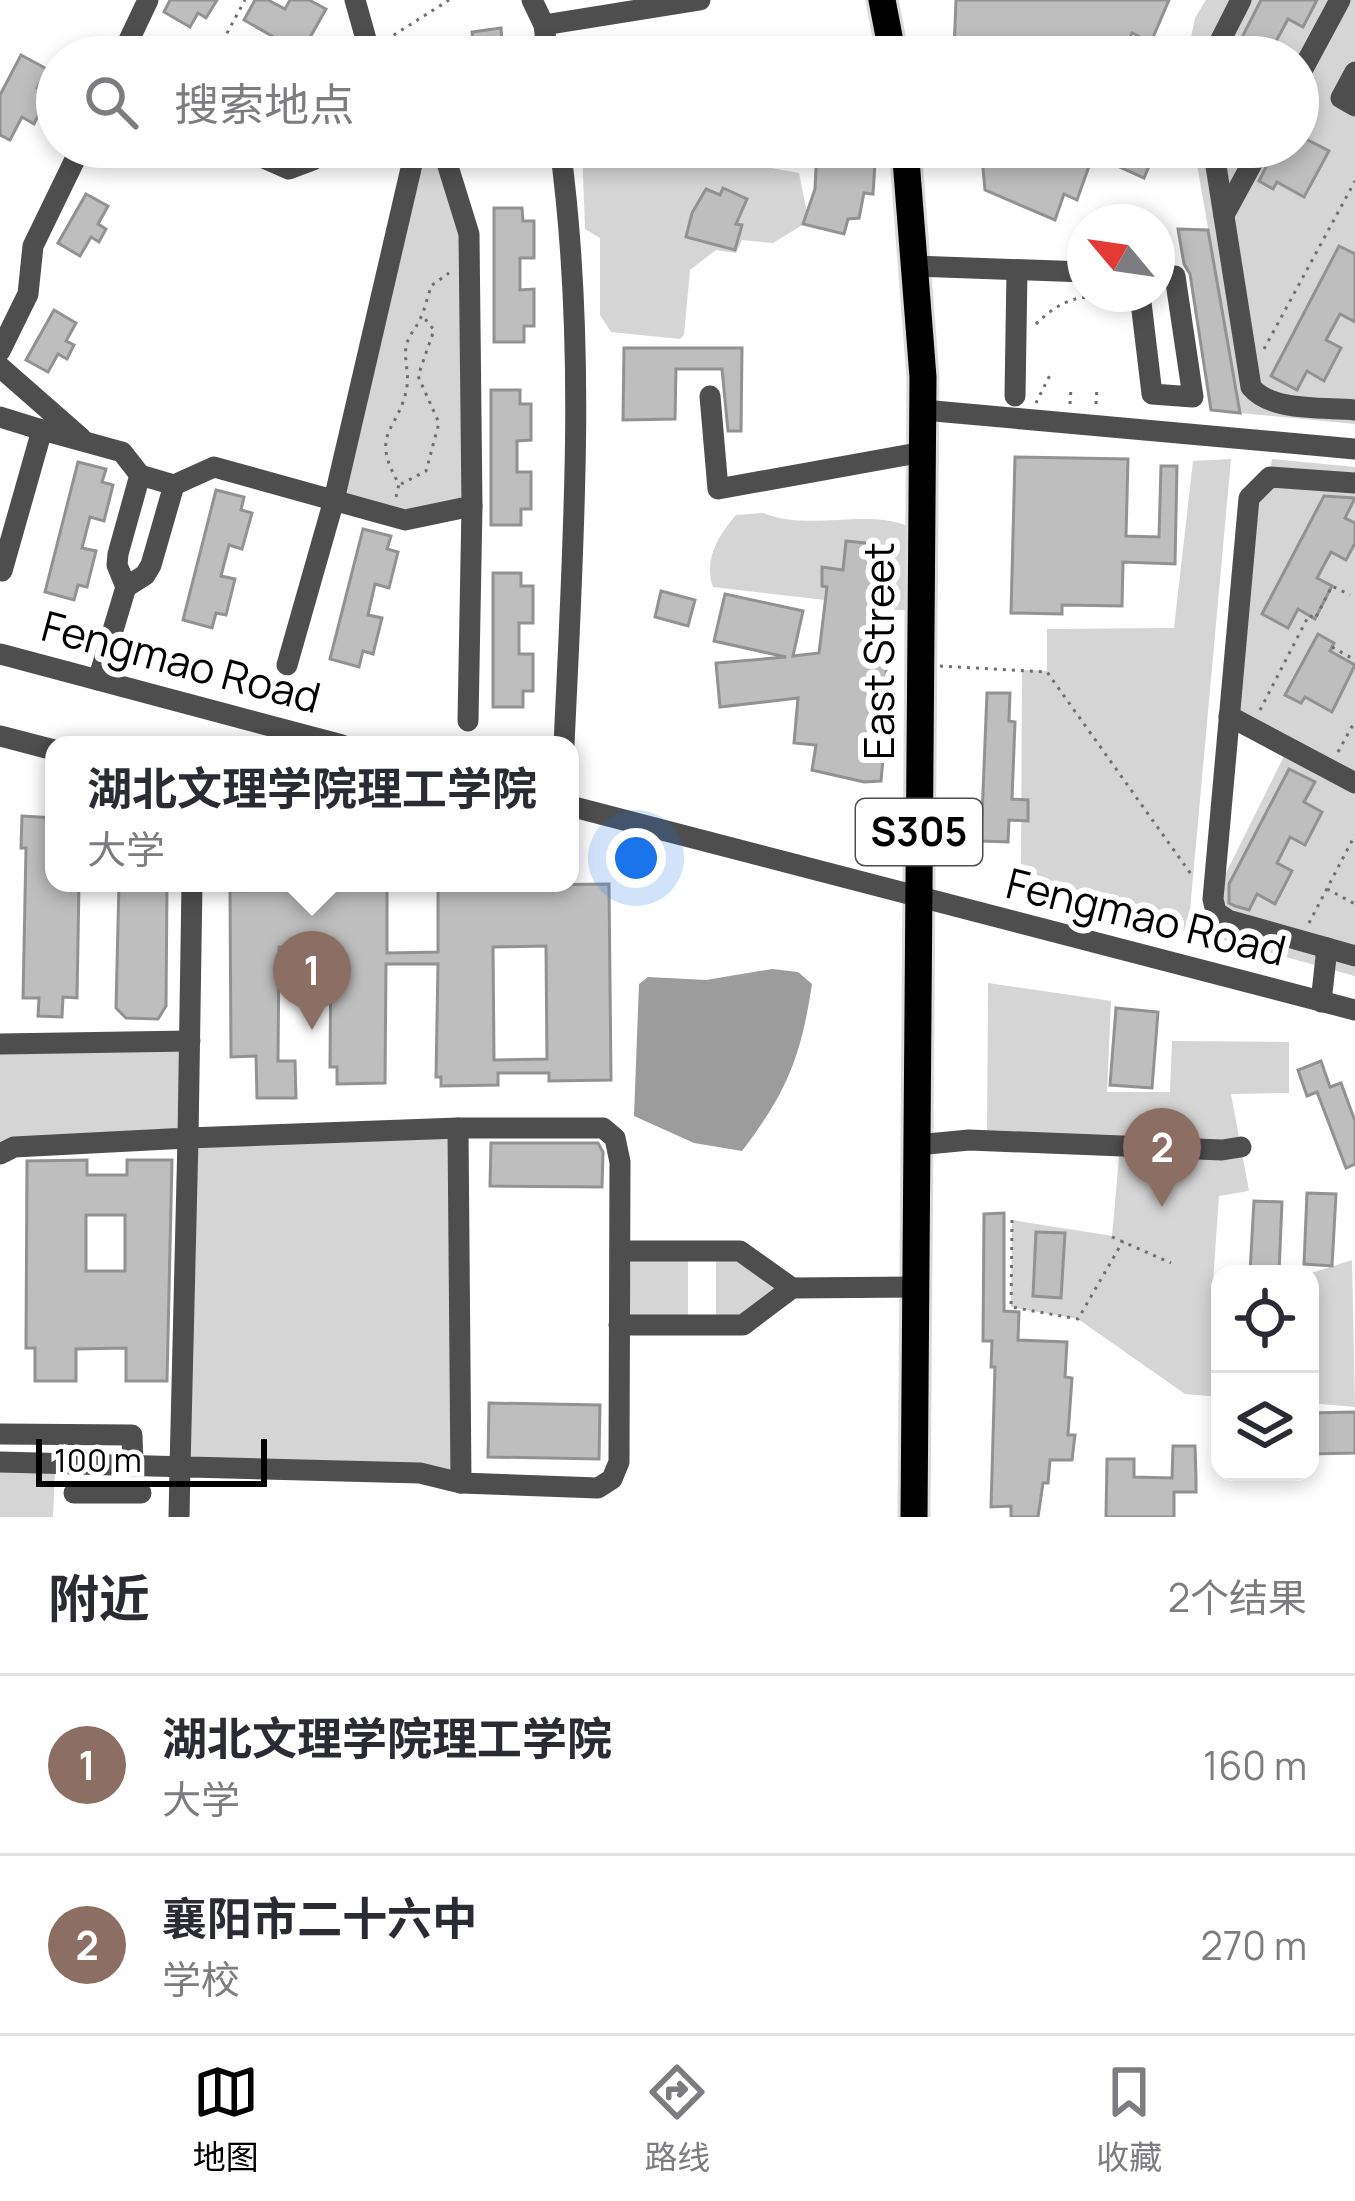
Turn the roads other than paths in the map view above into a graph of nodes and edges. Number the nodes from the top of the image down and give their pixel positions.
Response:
1 (148, 0) edge
2 (532, 0) edge
3 (700, 0) edge
4 (883, 0) edge
5 (1241, 0) edge
6 (1340, 0) edge
7 (544, 25) junction
8 (131, 36) edge
9 (545, 36) edge
10 (889, 36) edge
11 (1223, 36) edge
12 (1319, 39) edge
13 (1355, 72) edge
14 (1355, 106) edge
15 (71, 168) edge
16 (411, 168) edge
17 (449, 168) edge
18 (563, 168) edge
19 (907, 168) edge
20 (1216, 168) edge
21 (1250, 168) edge
22 (1224, 216) junction
23 (914, 266) junction
24 (1017, 270) junction
25 (1067, 271) edge
26 (1175, 276) edge
27 (1142, 312) edge
28 (0, 351) edge
29 (0, 368) edge
30 (710, 396) dead end
31 (1015, 396) dead end
32 (923, 410) junction
33 (1355, 410) edge
34 (0, 417) edge
35 (42, 430) junction
36 (86, 443) junction
37 (1355, 449) edge
38 (922, 452) junction
39 (140, 475) junction
40 (1355, 483) edge
41 (174, 485) junction
42 (334, 500) junction
43 (472, 506) junction
44 (2, 572) edge
45 (126, 587) junction
46 (0, 654) edge
47 (287, 665) dead end
48 (98, 680) junction
49 (1229, 716) junction
50 (468, 721) dead end
51 (0, 736) edge
52 (308, 736) edge
53 (564, 736) edge
54 (45, 748) edge
55 (1355, 783) edge
56 (579, 808) edge
57 (192, 892) edge
58 (919, 899) junction
59 (1327, 948) junction
60 (1355, 956) edge
61 (1321, 1002) junction
62 (1355, 1010) edge
63 (190, 1041) junction
64 (0, 1044) edge
65 (458, 1128) junction
66 (188, 1138) junction
67 (917, 1145) junction
68 (1241, 1147) dead end
69 (0, 1154) edge
70 (620, 1251) junction
71 (916, 1287) junction
72 (792, 1288) junction
73 (619, 1325) junction
74 (0, 1434) edge
75 (0, 1462) edge
76 (75, 1465) junction
77 (138, 1467) junction
78 (180, 1468) junction
79 (461, 1483) junction
80 (74, 1493) junction
81 (141, 1493) junction
82 (74, 1517) edge
83 (140, 1517) edge
84 (179, 1517) edge
85 (914, 1517) edge

1 - 8 street
2 - 7 street
3 - 7 street
4 - 10 main road
5 - 11 street
6 - 12 street
7 - 9 street
13 - 14 street
15 - 28 street
16 - 42 street
17 - 43 street
18 - 53 street
19 - 23 main road, East Street / S305
20 - 22 street
21 - 22 street
22 - 33 street
23 - 24 street
23 - 32 main road, East Street / S305
24 - 25 street
24 - 31 street
26 - 27 street
29 - 36 street
30 - 38 street
32 - 37 street
32 - 38 main road, East Street / S305
34 - 35 street
35 - 36 street
35 - 44 street
36 - 39 street
38 - 58 main road, East Street / S305
39 - 41 street
39 - 45 street
40 - 49 street
41 - 42 street
41 - 45 street
42 - 43 street
42 - 47 street
43 - 50 street
45 - 48 street
46 - 48 street, Fengmao Road
48 - 52 street, Fengmao Road
49 - 55 street
49 - 59 street
51 - 54 street
56 - 58 street, Fengmao Road
57 - 63 street
58 - 61 street, Fengmao Road
58 - 67 main road, East Street / S305
59 - 60 street
59 - 61 street
61 - 62 street, Fengmao Road
63 - 64 street
63 - 66 street
65 - 66 street
65 - 70 street
65 - 79 street
66 - 69 street
66 - 78 street
67 - 68 street
67 - 71 main road, East Street / S305
70 - 72 street
70 - 73 street
71 - 72 street
71 - 85 main road, East Street / S305
72 - 73 street
73 - 79 street
74 - 77 street
75 - 76 street
76 - 77 street
76 - 80 street
77 - 78 street
77 - 81 street
78 - 79 street
78 - 84 street
80 - 81 street
80 - 82 street
81 - 83 street

